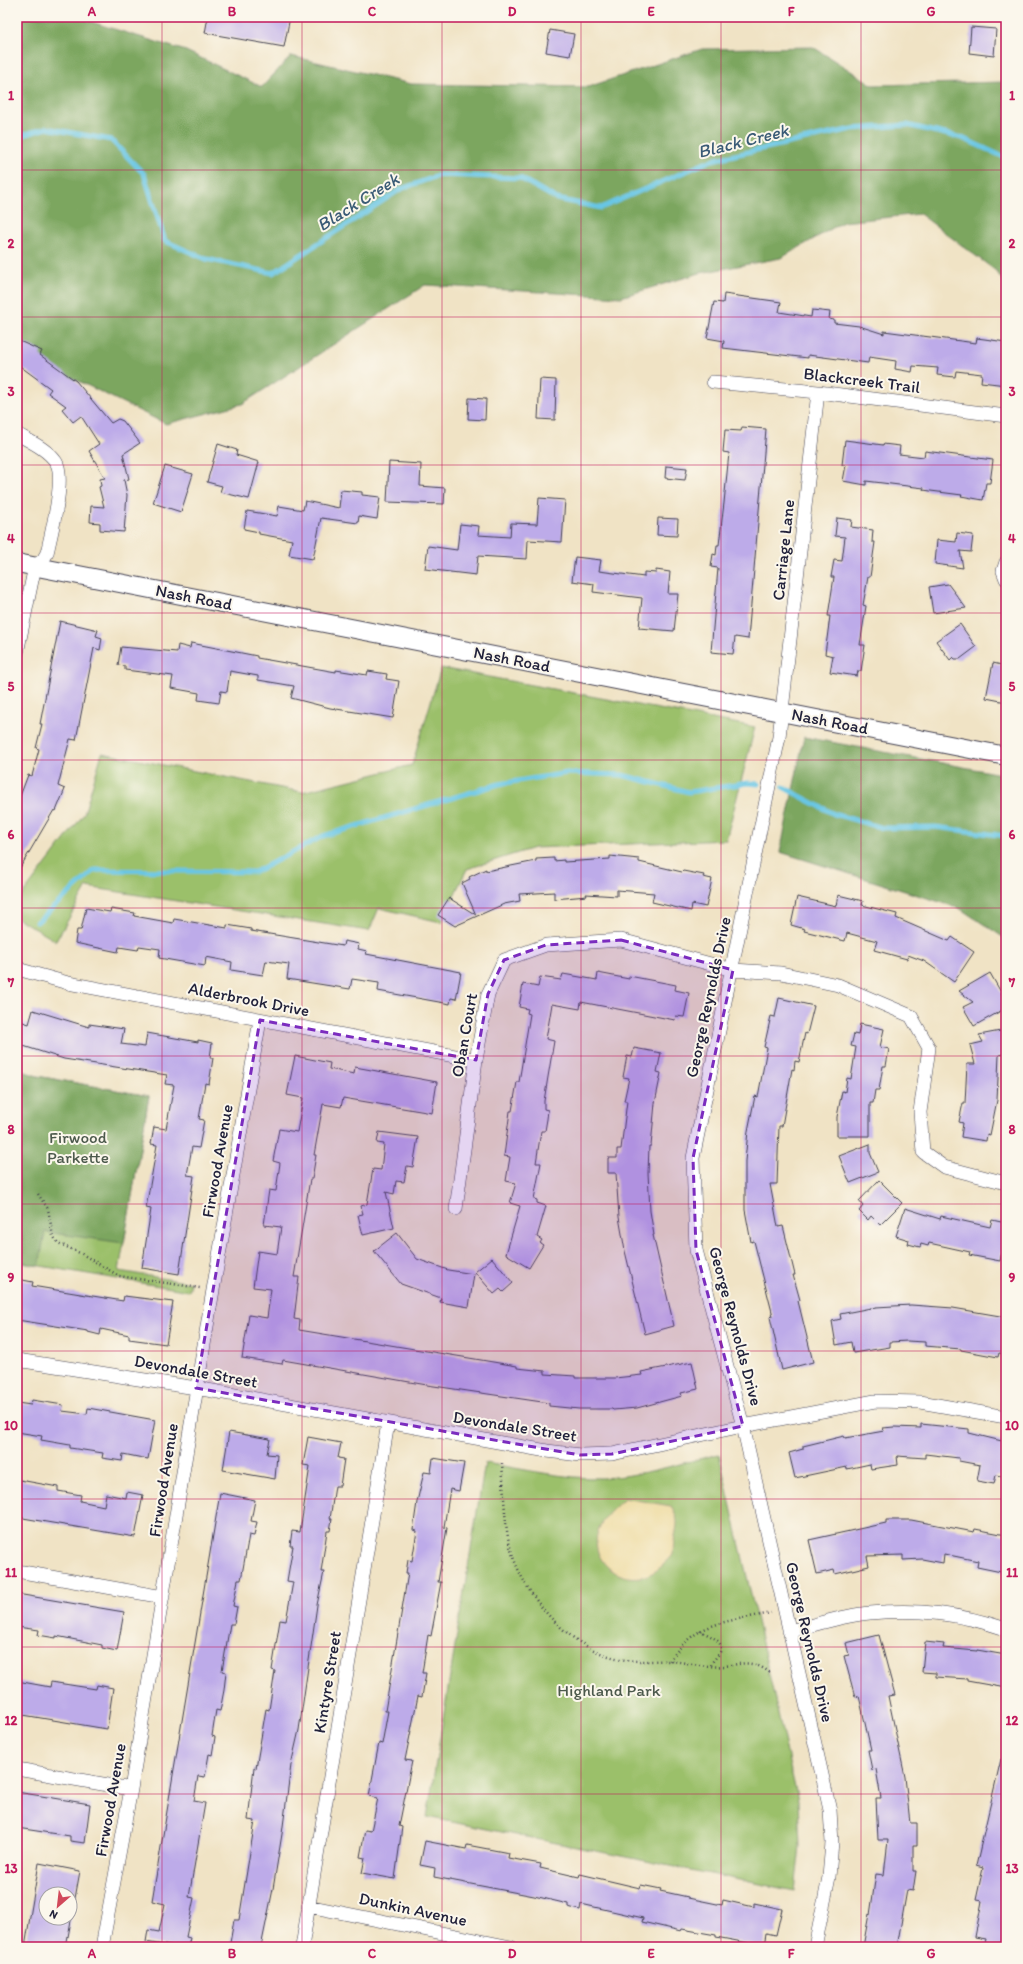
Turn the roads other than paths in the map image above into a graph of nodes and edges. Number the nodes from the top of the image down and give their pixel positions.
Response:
1 (713, 382) dead end
2 (818, 392) junction
3 (1006, 416) edge
4 (17, 434) edge
5 (1006, 562) edge
6 (17, 563) edge
7 (35, 566) junction
8 (1006, 579) edge
9 (17, 653) edge
10 (783, 712) junction
11 (1006, 756) edge
12 (17, 966) edge
13 (733, 970) junction
14 (260, 1020) junction
15 (476, 1060) junction
16 (1006, 1183) edge
17 (456, 1209) dead end
18 (17, 1360) edge
19 (196, 1388) junction
20 (1006, 1417) edge
21 (388, 1423) junction
22 (743, 1426) junction
23 (17, 1571) edge
24 (163, 1597) junction
25 (1006, 1629) edge
26 (789, 1631) junction
27 (17, 1769) edge
28 (131, 1789) junction
29 (308, 1906) junction
30 (102, 1947) edge
31 (302, 1947) edge
32 (511, 1947) edge
33 (815, 1947) edge

1 - 2 street, Blackcreek Trail
2 - 3 street, Blackcreek Trail
2 - 10 street, Carriage Lane
4 - 7 street
5 - 8 street
6 - 7 street, Nash Road
7 - 9 street
7 - 10 street, Nash Road
10 - 11 street, Nash Road
10 - 13 street, George Reynolds Drive
12 - 14 street, Alderbrook Drive
13 - 15 street, Oban Court
13 - 16 street, Oban Court
13 - 22 street, George Reynolds Drive
14 - 15 street, Alderbrook Drive
14 - 19 street, Firwood Avenue
15 - 17 street, Oban Court
18 - 19 street, Devondale Street
19 - 21 street, Devondale Street
19 - 24 street, Firwood Avenue
20 - 22 street, Devondale Street
21 - 22 street, Devondale Street
21 - 29 street, Kintyre Street
22 - 26 street, George Reynolds Drive
23 - 24 street
24 - 28 street, Firwood Avenue
25 - 26 street
26 - 33 street, George Reynolds Drive
27 - 28 street
28 - 30 street, Firwood Avenue
29 - 31 street, Kintyre Street
29 - 32 street, Dunkin Avenue

